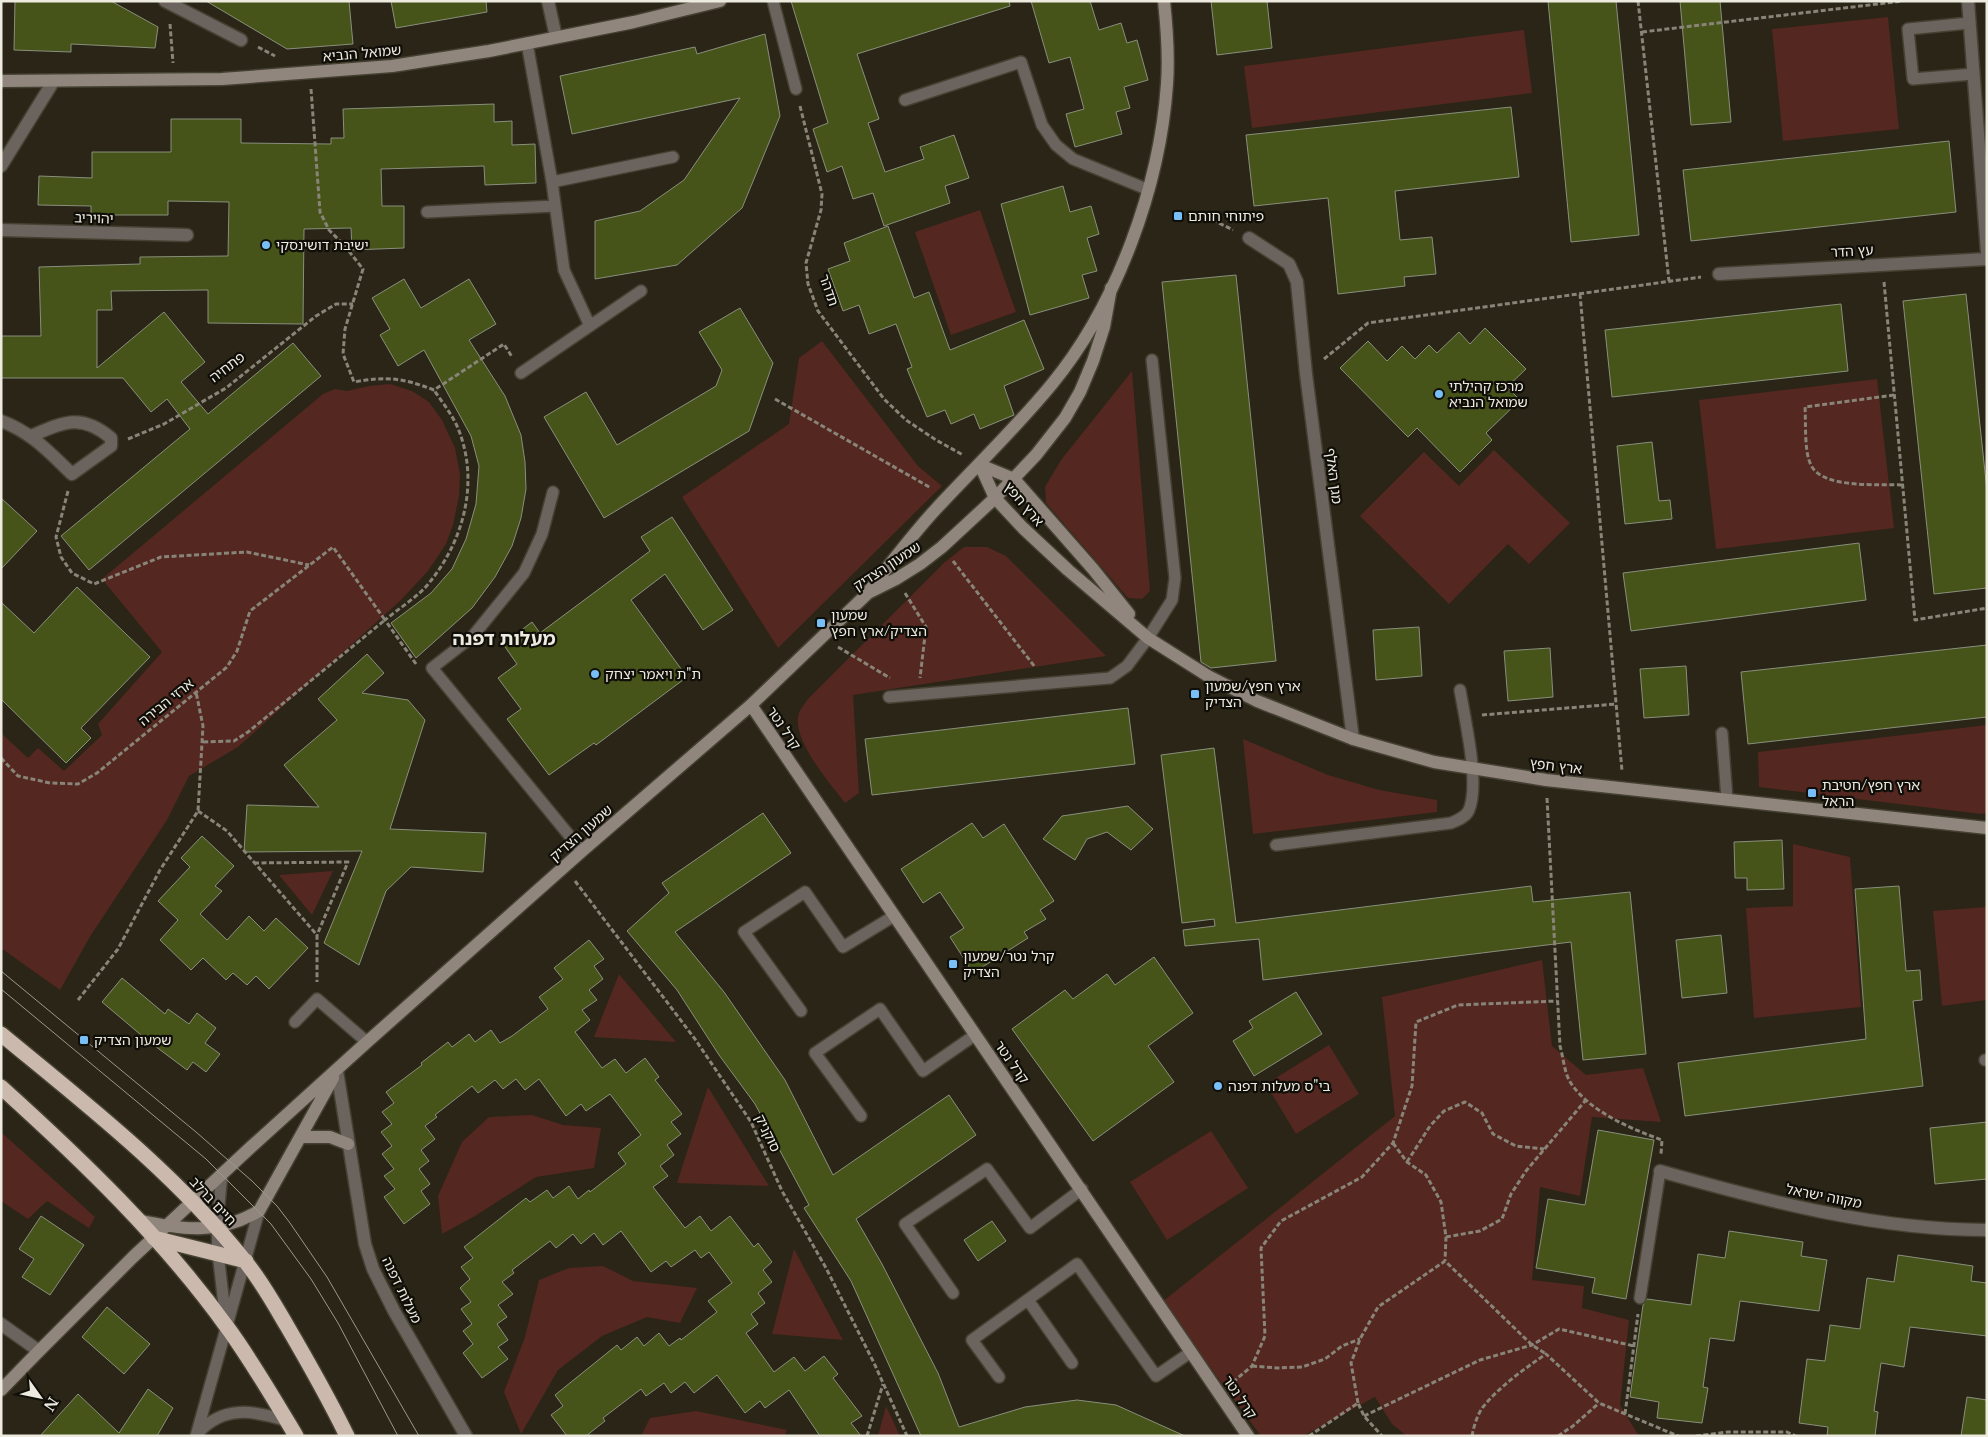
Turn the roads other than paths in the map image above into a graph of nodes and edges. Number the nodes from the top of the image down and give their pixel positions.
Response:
1 (548, 1) edge
2 (720, 1) edge
3 (773, 1) edge
4 (1164, 1) edge
5 (1968, 1) edge
6 (167, 2) edge
7 (1969, 23) junction
8 (556, 37) junction
9 (241, 40) road end
10 (528, 43) junction
11 (1973, 74) junction
12 (1, 81) edge
13 (53, 82) junction
14 (796, 89) road end
15 (905, 100) dead end
16 (674, 157) dead end
17 (1, 166) edge
18 (552, 182) junction
19 (1148, 190) junction
20 (555, 206) junction
21 (428, 212) dead end
22 (1, 230) edge
23 (187, 235) dead end
24 (1250, 238) road end
25 (1987, 252) edge
26 (1987, 258) edge
27 (1719, 274) road end
28 (1111, 288) junction
29 (641, 291) dead end
30 (590, 326) junction
31 (1152, 360) dead end
32 (521, 373) road end
33 (1, 421) edge
34 (31, 436) junction
35 (980, 465) junction
36 (1014, 479) junction
37 (553, 492) dead end
38 (995, 498) junction
39 (868, 593) junction
40 (1148, 638) junction
41 (1460, 690) dead end
42 (889, 697) dead end
43 (751, 706) junction
44 (1722, 732) dead end
45 (1353, 739) junction
46 (1472, 769) junction
47 (1727, 799) junction
48 (1987, 828) edge
49 (1276, 845) dead end
50 (582, 851) junction
51 (894, 916) junction
52 (801, 1011) dead end
53 (295, 1022) dead end
54 (1, 1034) edge
55 (975, 1035) junction
56 (367, 1042) junction
57 (337, 1071) junction
58 (1, 1088) edge
59 (861, 1116) dead end
60 (301, 1137) junction
61 (348, 1144) junction
62 (1660, 1171) joint
63 (222, 1174) junction
64 (1082, 1190) junction
65 (192, 1202) junction
66 (259, 1211) junction
67 (138, 1220) junction
68 (166, 1226) junction
69 (217, 1227) junction
70 (1987, 1230) edge
71 (154, 1238) junction
72 (218, 1253) junction
73 (246, 1261) junction
74 (953, 1293) dead end
75 (1640, 1298) road end
76 (1028, 1300) junction
77 (1, 1324) edge
78 (227, 1326) junction
79 (39, 1351) junction
80 (1191, 1352) junction
81 (1072, 1363) dead end
82 (999, 1377) dead end
83 (1, 1390) edge
84 (287, 1421) junction
85 (196, 1436) edge
86 (296, 1436) edge
87 (347, 1436) edge
88 (466, 1436) edge
89 (1248, 1436) edge

1 - 8 street
2 - 8 street, שמואל הנביא
3 - 14 lane
4 - 19 street
5 - 7 street
6 - 9 street
7 - 11 street
7 - 11 lane
8 - 10 street, שמואל הנביא
10 - 13 street, שמואל הנביא
10 - 18 lane
11 - 25 street
12 - 13 street, שמואל הנביא
13 - 17 street
15 - 19 lane
16 - 18 lane
18 - 20 lane
19 - 28 street
20 - 21 lane
20 - 30 lane
22 - 23 street, יהויריב
24 - 45 street, מגן האלף
26 - 27 street, עץ הדר
28 - 35 street
28 - 36 street, שמעון הצדיק
29 - 30 lane
30 - 32 lane
31 - 40 lane
33 - 34 street
34 - 34 street
35 - 36 street, ארץ חפץ
35 - 38 street, ארץ חפץ
35 - 39 street
36 - 38 street, שמעון הצדיק
36 - 40 street, ארץ חפץ
37 - 50 lane
38 - 39 street, שמעון הצדיק
38 - 40 street, ארץ חפץ
39 - 43 street, שמעון הצדיק
40 - 42 lane
40 - 45 street, ארץ חפץ
41 - 46 lane
43 - 50 street, שמעון הצדיק
43 - 51 street, קרל נטר
44 - 47 lane
45 - 46 street, ארץ חפץ
46 - 47 street, ארץ חפץ
46 - 49 lane
47 - 48 street, ארץ חפץ
50 - 56 street, שמעון הצדיק
51 - 52 lane
51 - 55 street, קרל נטר
53 - 56 lane
54 - 65 highway, חיים ברלב
55 - 59 lane
55 - 64 street, קרל נטר
56 - 57 street, שמעון הצדיק
57 - 60 street, שמעון הצדיק
57 - 61 street, מעלות דפנה
57 - 63 street, שמעון הצדיק
58 - 67 highway
60 - 61 street
60 - 66 street, שמעון הצדיק
61 - 88 street, מעלות דפנה
62 - 70 street, מקווה ישראל
62 - 75 lane
63 - 65 street, שמעון הצדיק
63 - 69 lane
64 - 74 lane
64 - 80 street, קרל נטר
65 - 68 street, שמעון הצדיק
65 - 69 highway, חיים ברלב
66 - 69 street
66 - 73 lane
67 - 68 street
67 - 71 highway
68 - 69 street
68 - 71 street, שמעון הצדיק
69 - 72 lane
69 - 73 highway, חיים ברלב
71 - 72 highway
71 - 78 highway
71 - 79 street, שמעון הצדיק
72 - 73 highway
72 - 78 lane
73 - 78 lane
73 - 87 highway, חיים ברלב
76 - 80 lane
76 - 81 lane
76 - 82 lane
77 - 79 street
78 - 84 highway
78 - 85 lane
79 - 83 street, שמעון הצדיק
80 - 89 street, קרל נטר
84 - 85 lane
84 - 86 highway

